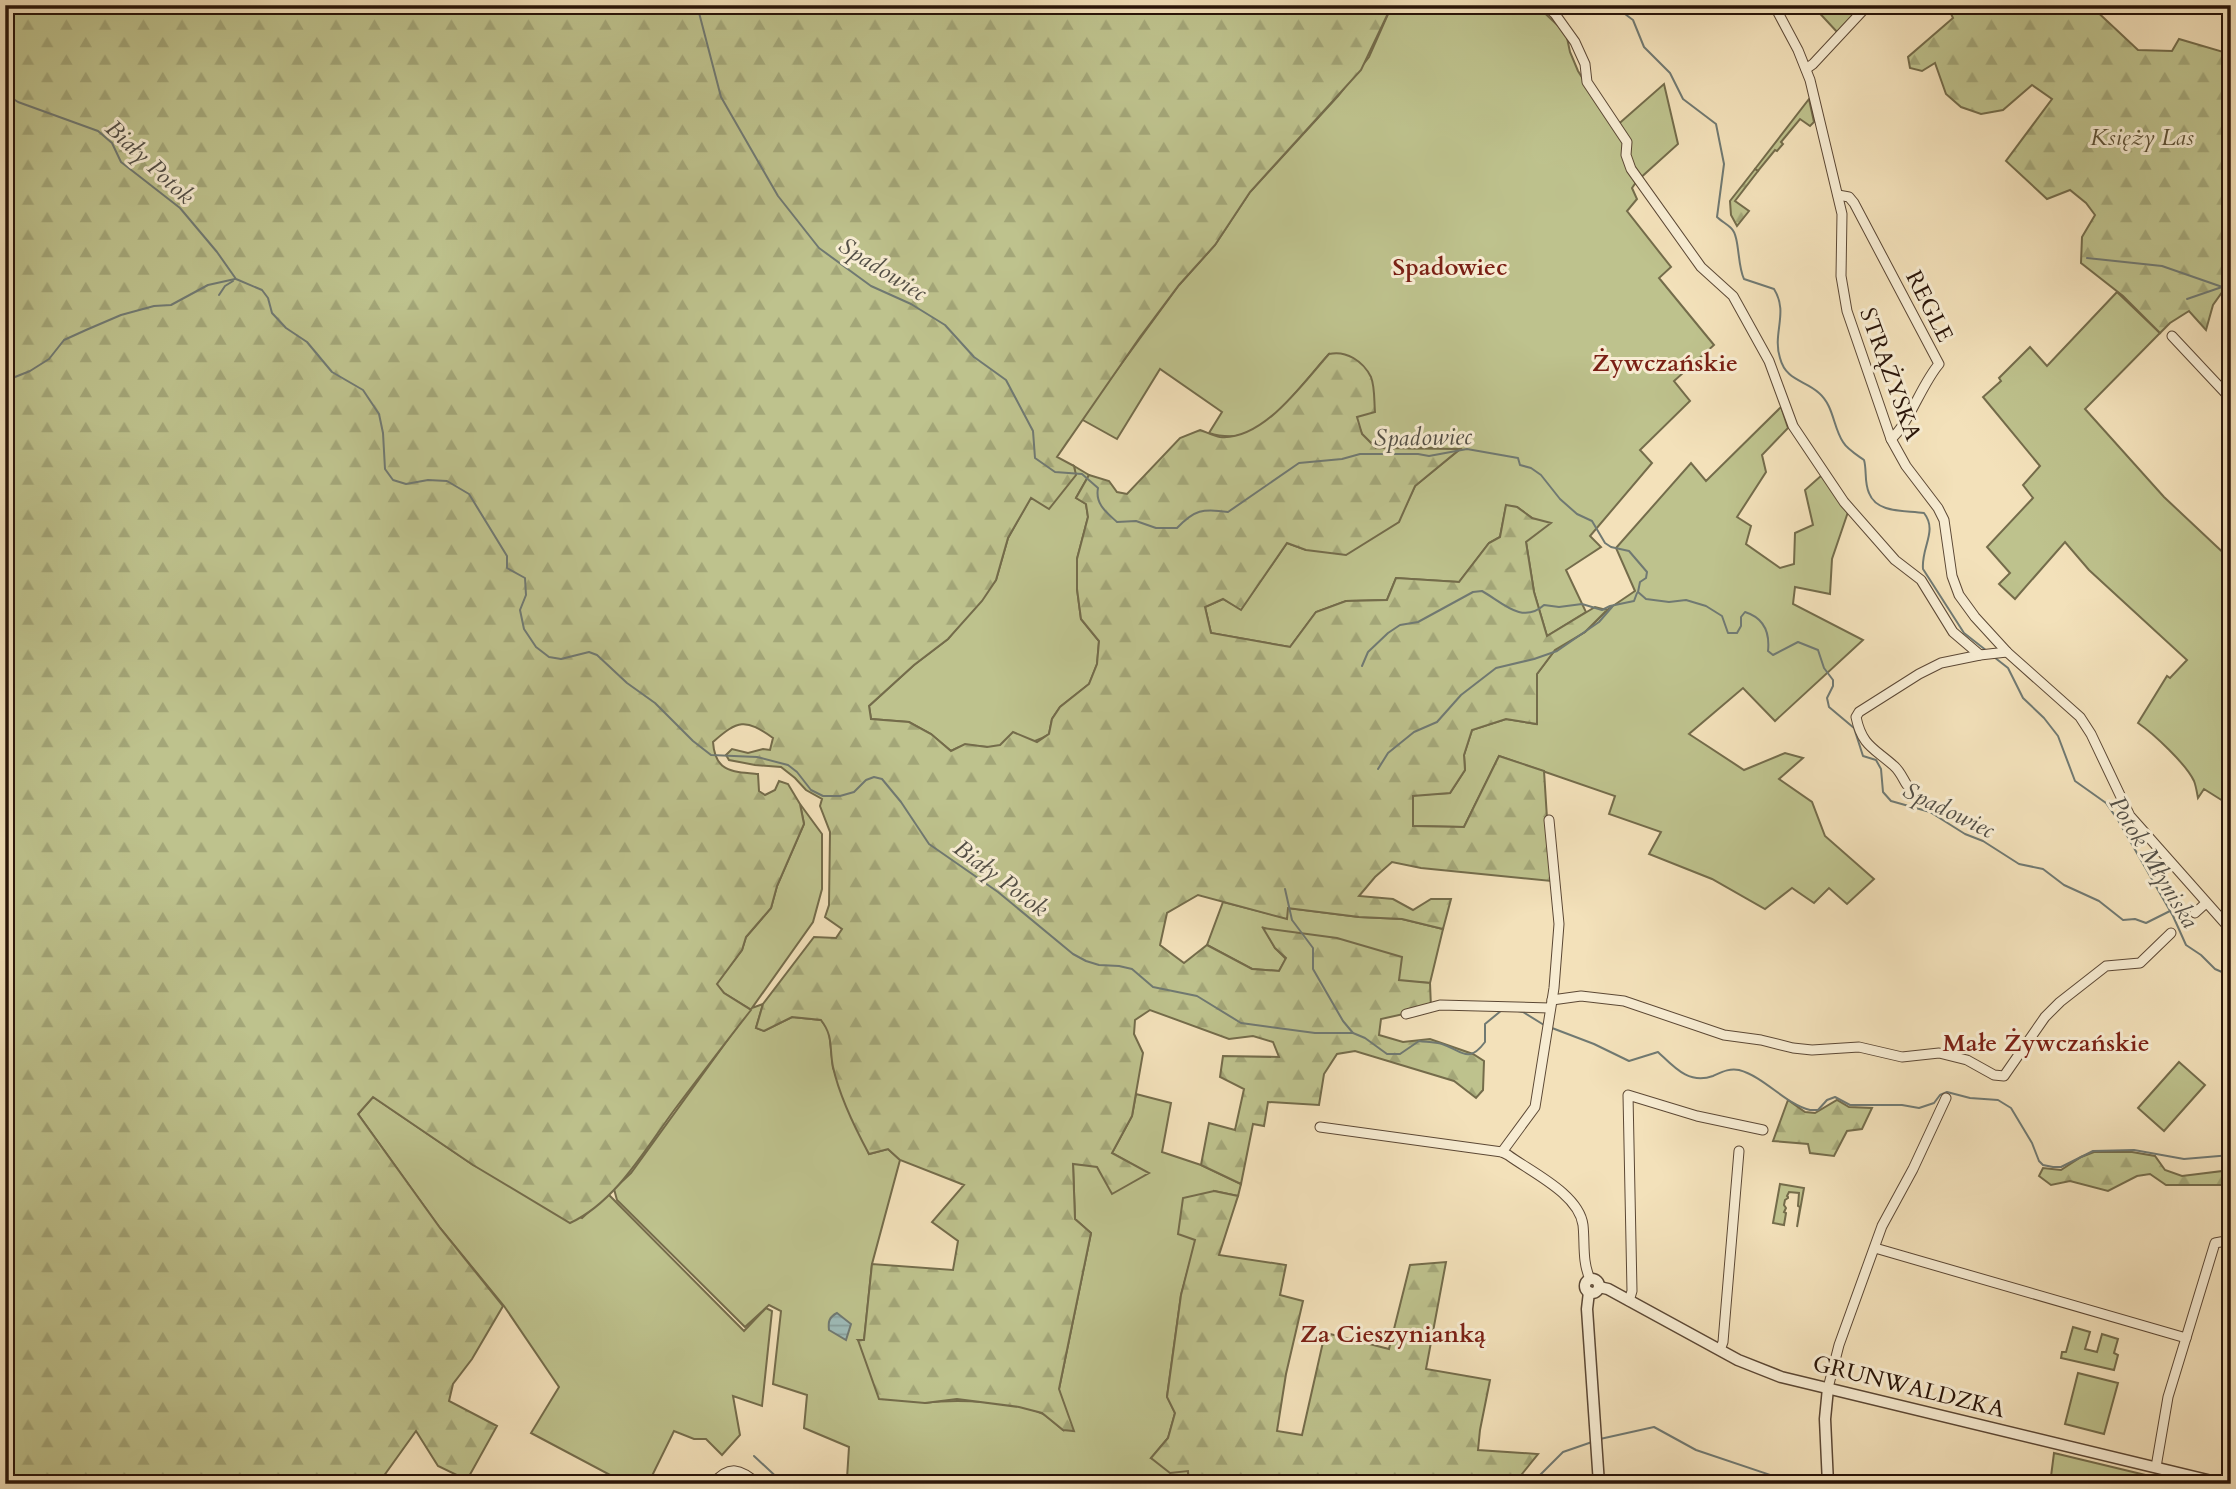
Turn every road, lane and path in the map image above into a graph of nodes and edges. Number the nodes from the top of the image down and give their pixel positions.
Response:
1 (1545, 5) edge
2 (1774, 5) edge
3 (1868, 5) edge
4 (1806, 69) junction
5 (1838, 195) junction
6 (2172, 336) dead end
7 (2231, 399) edge
8 (1891, 439) junction
9 (2007, 652) junction
10 (1986, 654) junction
11 (1907, 785) dead end
12 (1549, 820) dead end
13 (2206, 903) junction
14 (2195, 913) dead end
15 (2231, 930) edge
16 (2171, 933) dead end
17 (1551, 1004) junction
18 (1406, 1014) dead end
19 (1946, 1098) dead end
20 (1320, 1127) dead end
21 (1763, 1130) dead end
22 (1739, 1151) dead end
23 (1502, 1152) junction
24 (2231, 1240) edge
25 (1875, 1248) junction
26 (1593, 1286) junction
27 (1629, 1301) junction
28 (2186, 1338) junction
29 (1720, 1350) junction
30 (1828, 1388) junction
31 (2156, 1467) junction
32 (713, 1484) edge
33 (758, 1484) edge
34 (1599, 1484) edge
35 (1828, 1484) edge
36 (2224, 1484) edge

1 - 10 street
2 - 4 street, STRĄŻYSKA
3 - 4 street
4 - 5 street, STRĄŻYSKA
5 - 8 street, STRĄŻYSKA
5 - 8 street, REGLE
6 - 7 street
8 - 9 street, STRĄŻYSKA
9 - 10 street
9 - 13 street, STRĄŻYSKA
10 - 11 street
12 - 17 street
13 - 14 street
13 - 15 street, STRĄŻYSKA
16 - 17 street
17 - 18 street
17 - 23 street
19 - 25 street
20 - 23 street
21 - 27 street
22 - 29 street
23 - 26 street
24 - 28 street
25 - 28 street
25 - 30 street
26 - 27 street, GRUNWALDZKA
26 - 34 street
27 - 29 street, GRUNWALDZKA
28 - 31 street
29 - 30 street, GRUNWALDZKA
30 - 31 street, GRUNWALDZKA
30 - 35 street
31 - 36 street, GRUNWALDZKA
32 - 33 street

